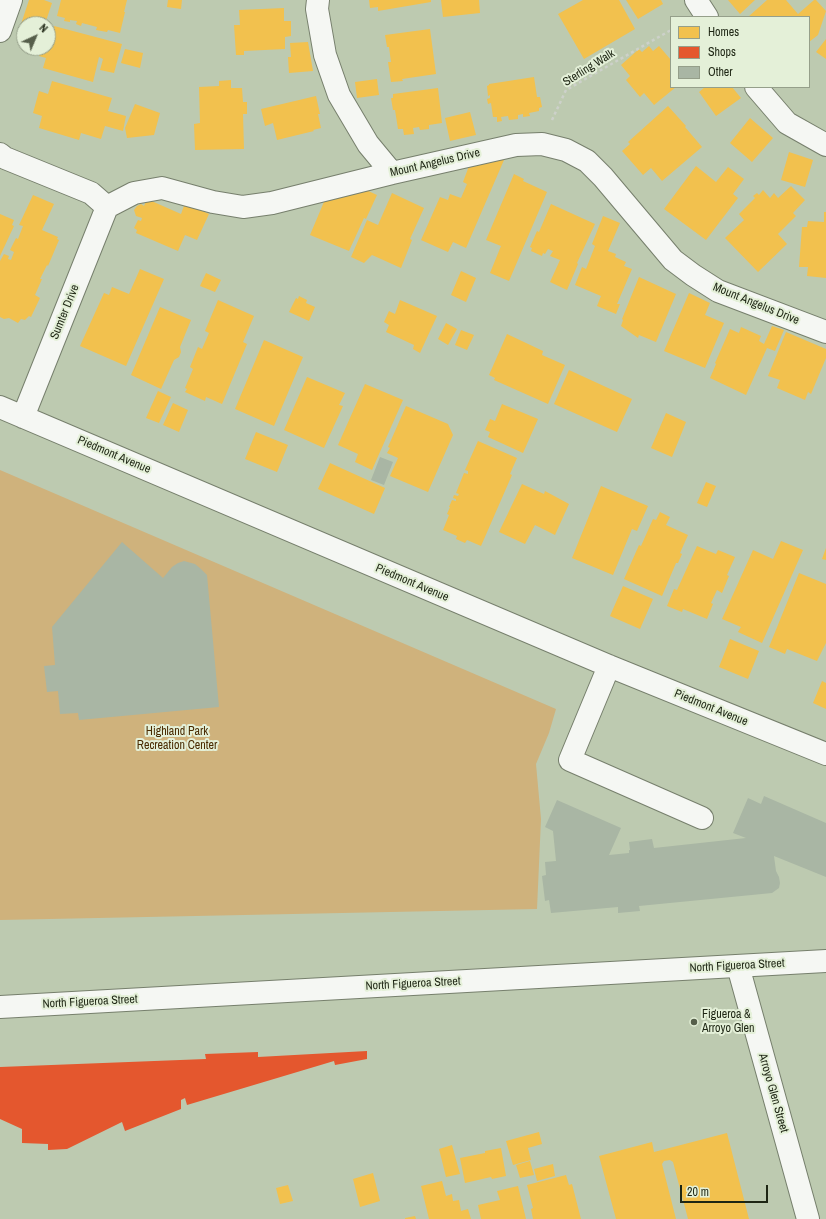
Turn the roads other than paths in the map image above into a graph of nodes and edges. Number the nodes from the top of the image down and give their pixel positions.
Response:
1 (11, 0) edge
2 (318, 0) edge
3 (696, 0) edge
4 (706, 16) edge
5 (0, 31) edge
6 (757, 88) edge
7 (826, 145) edge
8 (0, 154) edge
9 (392, 173) junction
10 (107, 207) junction
11 (826, 332) edge
12 (0, 407) edge
13 (23, 417) junction
14 (608, 666) junction
15 (826, 754) edge
16 (702, 818) dead end
17 (826, 961) edge
18 (738, 966) junction
19 (0, 1007) edge
20 (808, 1219) edge

1 - 5 street
2 - 9 street
3 - 4 street
6 - 7 street
8 - 10 street
9 - 10 street, Mount Angelus Drive
9 - 11 street, Mount Angelus Drive
10 - 13 street, Sumter Drive
12 - 13 street, Piedmont Avenue
13 - 14 street, Piedmont Avenue
14 - 15 street, Piedmont Avenue
14 - 16 street
17 - 18 street, North Figueroa Street
18 - 19 street, North Figueroa Street
18 - 20 street, Arroyo Glen Street

